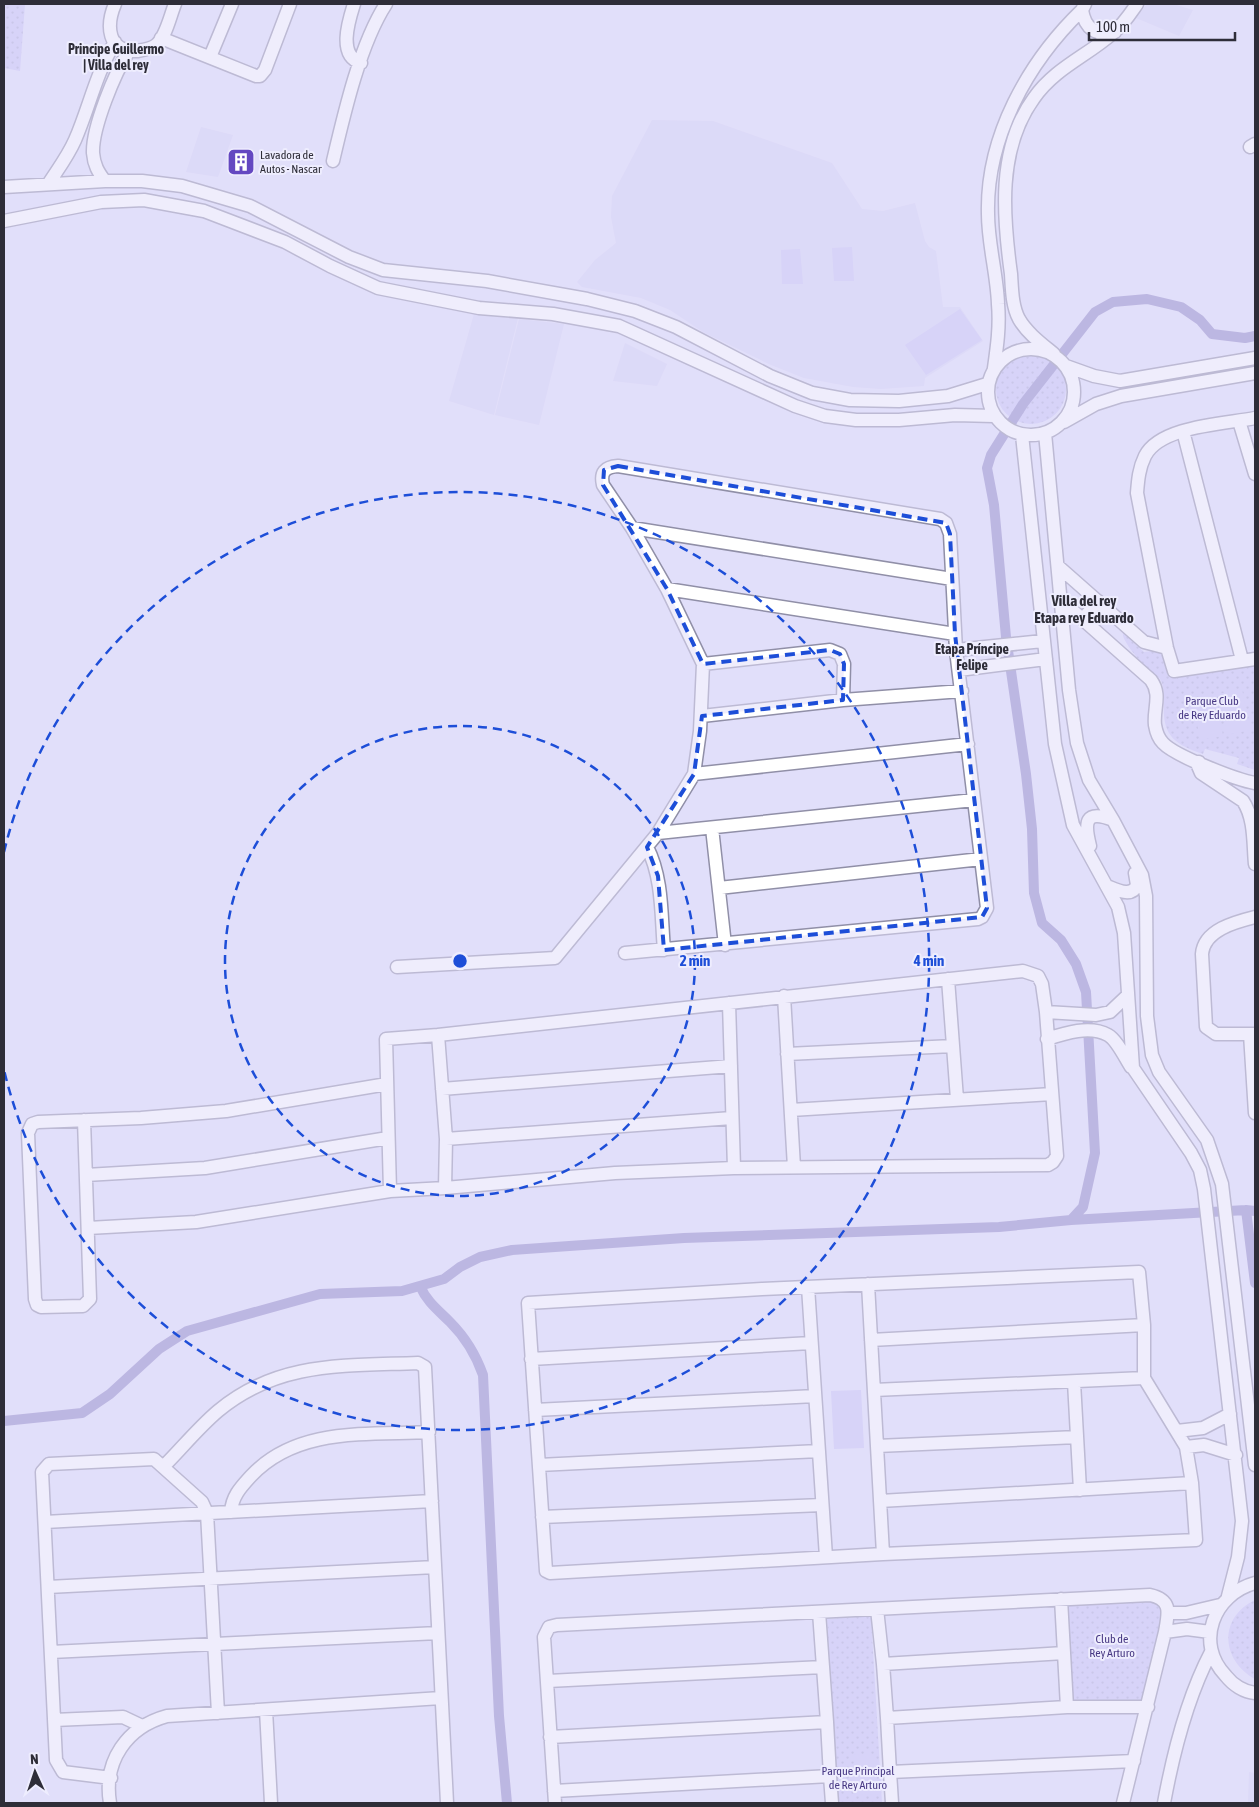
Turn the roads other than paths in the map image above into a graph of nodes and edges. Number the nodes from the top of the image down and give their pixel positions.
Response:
1 (114, 4) edge
2 (176, 4) edge
3 (232, 4) edge
4 (290, 4) edge
5 (354, 4) edge
6 (386, 4) edge
7 (1137, 4) edge
8 (1083, 7) edge
9 (1115, 32) junction
10 (162, 38) junction
11 (115, 42) junction
12 (129, 51) junction
13 (210, 57) junction
14 (360, 63) junction
15 (334, 161) dead end
16 (105, 181) junction
17 (48, 184) junction
18 (4, 187) edge
19 (4, 221) edge
20 (1054, 354) junction
21 (1255, 358) edge
22 (1066, 366) junction
23 (994, 368) junction
24 (1255, 372) edge
25 (987, 384) junction
26 (994, 416) junction
27 (1255, 418) edge
28 (1239, 421) junction
29 (1062, 423) junction
30 (1183, 431) junction
31 (1045, 433) junction
32 (1022, 435) junction
33 (1255, 474) edge
34 (632, 528) junction
35 (1059, 567) junction
36 (952, 579) junction
37 (667, 589) junction
38 (1062, 601) junction
39 (1098, 601) junction
40 (1083, 619) junction
41 (1123, 622) junction
42 (955, 634) junction
43 (1108, 640) junction
44 (1043, 642) junction
45 (989, 648) junction
46 (1167, 648) junction
47 (956, 650) junction
48 (1255, 659) edge
49 (1046, 660) junction
50 (1242, 660) junction
51 (703, 664) junction
52 (991, 666) junction
53 (959, 670) junction
54 (962, 691) junction
55 (843, 700) junction
56 (702, 716) junction
57 (968, 744) junction
58 (1200, 762) junction
59 (694, 774) junction
60 (1255, 783) edge
61 (974, 800) junction
62 (1113, 820) junction
63 (712, 828) junction
64 (658, 833) junction
65 (1127, 846) junction
66 (647, 847) junction
67 (982, 859) junction
68 (1255, 864) edge
69 (1097, 870) junction
70 (1107, 886) junction
71 (719, 888) junction
72 (1255, 917) edge
73 (726, 945) junction
74 (664, 950) junction
75 (625, 953) dead end
76 (397, 967) dead end
77 (948, 979) junction
78 (1128, 995) junction
79 (784, 996) junction
80 (729, 1003) junction
81 (1046, 1012) junction
82 (1253, 1034) edge
83 (438, 1035) junction
84 (1047, 1039) junction
85 (953, 1046) junction
86 (787, 1054) junction
87 (731, 1066) junction
88 (1132, 1068) junction
89 (387, 1084) junction
90 (442, 1089) junction
91 (1052, 1094) junction
92 (957, 1099) junction
93 (791, 1110) junction
94 (1255, 1113) edge
95 (732, 1118) junction
96 (84, 1120) junction
97 (388, 1138) junction
98 (446, 1139) junction
99 (794, 1167) junction
100 (734, 1168) junction
101 (86, 1175) junction
102 (445, 1188) junction
103 (390, 1191) junction
104 (88, 1228) junction
105 (868, 1284) junction
106 (808, 1287) junction
107 (1144, 1325) junction
108 (872, 1340) junction
109 (811, 1343) junction
110 (532, 1359) junction
111 (1144, 1378) junction
112 (1074, 1382) junction
113 (874, 1390) junction
114 (815, 1396) junction
115 (535, 1410) junction
116 (1230, 1414) junction
117 (1177, 1431) junction
118 (429, 1432) junction
119 (1077, 1437) junction
120 (1254, 1445) edge
121 (877, 1446) junction
122 (1186, 1447) junction
123 (819, 1451) junction
124 (1236, 1455) junction
125 (1255, 1464) edge
126 (538, 1465) junction
127 (164, 1466) junction
128 (1192, 1483) junction
129 (1080, 1490) junction
130 (432, 1501) junction
131 (880, 1501) junction
132 (822, 1505) junction
133 (231, 1512) junction
134 (207, 1513) junction
135 (542, 1517) junction
136 (45, 1522) junction
137 (883, 1554) junction
138 (826, 1557) junction
139 (435, 1567) junction
140 (210, 1580) junction
141 (1255, 1583) edge
142 (48, 1587) junction
143 (1061, 1599) junction
144 (1224, 1601) junction
145 (877, 1609) junction
146 (819, 1612) junction
147 (1168, 1613) junction
148 (438, 1632) junction
149 (1165, 1632) junction
150 (1210, 1632) junction
151 (214, 1644) junction
152 (51, 1652) junction
153 (1212, 1652) junction
154 (1064, 1653) junction
155 (883, 1664) junction
156 (823, 1667) junction
157 (548, 1681) junction
158 (1255, 1693) edge
159 (442, 1698) junction
160 (1067, 1707) junction
161 (1148, 1707) junction
162 (266, 1710) junction
163 (218, 1713) junction
164 (887, 1718) junction
165 (54, 1720) junction
166 (827, 1722) junction
167 (142, 1726) junction
168 (550, 1737) junction
169 (1134, 1761) junction
170 (890, 1772) junction
171 (830, 1776) junction
172 (111, 1778) junction
173 (554, 1797) edge
174 (110, 1803) edge
175 (271, 1803) edge
176 (447, 1803) edge
177 (832, 1803) edge
178 (892, 1803) edge
179 (1123, 1803) edge
180 (1164, 1803) edge

1 - 11 street
2 - 10 street
3 - 13 street
4 - 13 street
5 - 14 street
6 - 14 street
7 - 9 street
8 - 9 street
8 - 23 street
9 - 20 street
10 - 12 street
10 - 13 street
11 - 12 street
11 - 17 street
12 - 16 street
14 - 15 street
16 - 17 street
16 - 25 street
17 - 18 street
19 - 26 street
20 - 22 street
20 - 23 street
21 - 22 street
22 - 29 street
23 - 25 street
24 - 29 street
25 - 26 street
26 - 32 street
27 - 28 street
28 - 30 street
28 - 33 street
29 - 31 street
30 - 46 street
30 - 50 street
31 - 32 street
31 - 35 street
32 - 44 street
34 - 36 street
34 - 36 street
34 - 37 street
35 - 38 street
35 - 39 street
36 - 42 street
37 - 42 street
37 - 51 street
38 - 40 street
38 - 62 street
39 - 40 street
39 - 41 street
40 - 43 street
41 - 43 street
41 - 46 street
42 - 47 street
43 - 58 street
44 - 45 street
44 - 49 street
45 - 47 street
45 - 52 street
46 - 50 street
47 - 53 street
48 - 50 street
49 - 52 street
49 - 69 street
51 - 55 street
51 - 56 street
52 - 53 street
53 - 54 street
54 - 55 street
54 - 57 street
55 - 56 street
56 - 59 street
57 - 59 street
57 - 61 street
58 - 60 street
58 - 68 street
59 - 64 street
61 - 63 street
61 - 67 street
62 - 65 street
62 - 69 street
63 - 64 street
63 - 71 street
64 - 66 street
65 - 70 street
65 - 120 street
66 - 74 street
66 - 76 street
67 - 71 street
67 - 73 street
69 - 70 street
70 - 78 street
71 - 73 street
72 - 82 street
73 - 74 street
74 - 75 street
77 - 79 street
77 - 81 street
77 - 85 street
78 - 81 street
78 - 88 street
79 - 80 street
79 - 86 street
80 - 83 street
80 - 87 street
81 - 84 street
82 - 94 street
83 - 89 street
83 - 90 street
84 - 88 street
84 - 91 street
85 - 86 street
85 - 92 street
86 - 93 street
87 - 90 street
87 - 95 street
88 - 116 street
89 - 96 street
89 - 97 street
90 - 98 street
91 - 92 street
91 - 99 street
92 - 93 street
93 - 99 street
95 - 98 street
95 - 100 street
96 - 101 street
96 - 104 street
97 - 101 street
97 - 103 street
98 - 102 street
99 - 100 street
100 - 102 street
101 - 104 street
102 - 103 street
103 - 104 street
105 - 106 street
105 - 107 street
105 - 108 street
106 - 109 street
106 - 110 street
107 - 108 street
107 - 111 street
108 - 113 street
109 - 110 street
109 - 114 street
110 - 115 street
111 - 112 street
111 - 117 street
112 - 113 street
112 - 119 street
113 - 121 street
114 - 115 street
114 - 123 street
115 - 126 street
116 - 117 street
116 - 124 street
117 - 122 street
118 - 127 street
118 - 130 street
118 - 133 street
119 - 121 street
119 - 129 street
120 - 125 street
121 - 131 street
122 - 124 street
122 - 128 street
123 - 126 street
123 - 132 street
124 - 144 street
126 - 135 street
127 - 134 street
127 - 136 street
128 - 129 street
128 - 137 street
129 - 131 street
130 - 133 street
130 - 139 street
131 - 137 street
132 - 135 street
132 - 138 street
133 - 134 street
134 - 136 street
134 - 140 street
135 - 138 street
136 - 142 street
137 - 138 street
139 - 140 street
139 - 148 street
140 - 142 street
140 - 151 street
141 - 144 street
142 - 152 street
143 - 145 street
143 - 147 street
143 - 154 street
144 - 147 street
144 - 150 street
145 - 146 street
145 - 155 street
146 - 156 street
146 - 157 street
147 - 149 street
148 - 151 street
148 - 159 street
149 - 150 street
149 - 161 street
150 - 153 street
151 - 152 street
151 - 163 street
152 - 165 street
153 - 158 street
153 - 180 street
154 - 155 street
154 - 160 street
155 - 164 street
156 - 157 street
156 - 166 street
157 - 168 street
159 - 162 street
159 - 176 street
160 - 161 street
160 - 164 street
161 - 169 street
162 - 163 street
162 - 175 street
163 - 167 street
164 - 170 street
165 - 167 street
165 - 172 street
166 - 168 street
166 - 171 street
167 - 172 street
168 - 173 street
169 - 170 street
169 - 179 street
170 - 178 street
171 - 173 street
171 - 177 street
172 - 174 street

